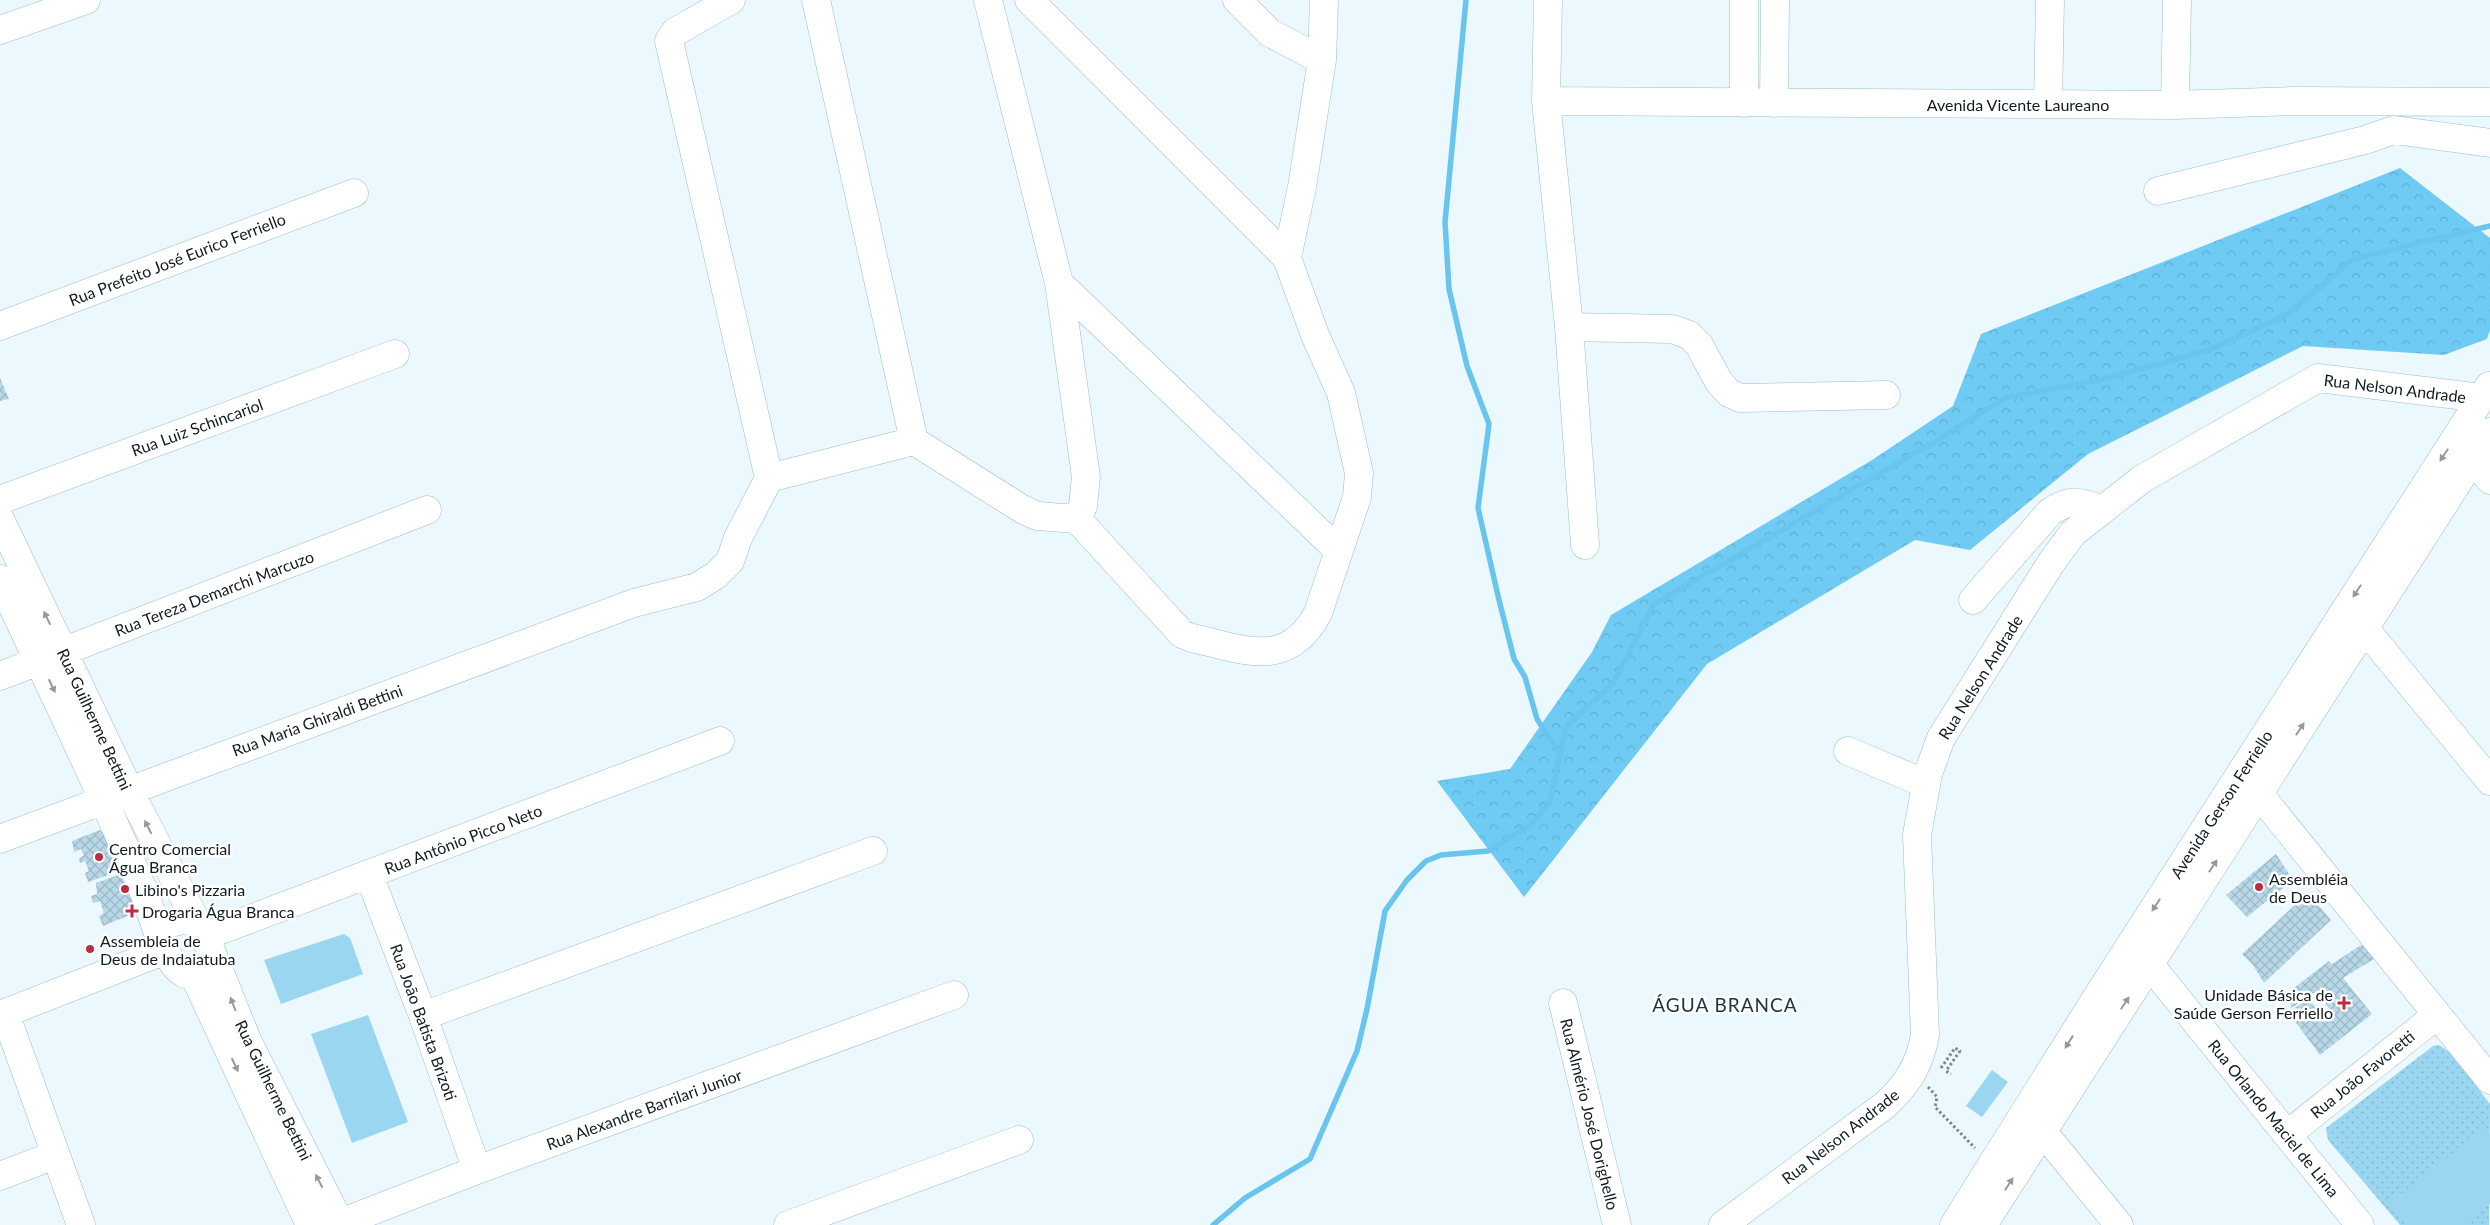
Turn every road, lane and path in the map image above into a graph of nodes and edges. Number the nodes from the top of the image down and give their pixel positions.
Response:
1 (86, 0) edge
2 (731, 0) edge
3 (816, 0) edge
4 (988, 0) edge
5 (1029, 0) edge
6 (1237, 0) edge
7 (1324, 0) edge
8 (1548, 0) edge
9 (1744, 0) edge
10 (1775, 0) edge
11 (2050, 0) edge
12 (2177, 0) edge
13 (0, 30) edge
14 (1322, 60) junction
15 (1546, 101) junction
16 (1744, 102) junction
17 (2490, 102) edge
18 (1774, 103) junction
19 (2048, 104) junction
20 (2175, 105) junction
21 (2490, 143) edge
22 (2158, 191) dead end
23 (354, 192) dead end
24 (1287, 258) junction
25 (1059, 283) junction
26 (0, 326) edge
27 (1569, 327) junction
28 (394, 354) dead end
29 (2486, 391) edge
30 (1886, 395) dead end
31 (2463, 426) junction
32 (2490, 432) edge
33 (914, 441) junction
34 (2473, 459) junction
35 (769, 478) junction
36 (2490, 480) edge
37 (0, 500) edge
38 (2101, 509) junction
39 (427, 510) dead end
40 (0, 519) edge
41 (1077, 519) junction
42 (1585, 545) dead end
43 (1338, 550) junction
44 (0, 579) edge
45 (1973, 600) dead end
46 (2365, 629) junction
47 (52, 657) junction
48 (0, 676) edge
49 (720, 741) dead end
50 (1848, 751) dead end
51 (2490, 781) edge
52 (1926, 784) junction
53 (2259, 794) junction
54 (117, 795) junction
55 (0, 839) edge
56 (873, 851) dead end
57 (369, 875) junction
58 (204, 935) junction
59 (163, 943) junction
60 (2150, 965) junction
61 (193, 973) junction
62 (954, 995) dead end
63 (1563, 1003) dead end
64 (3, 1014) edge
65 (2436, 1015) junction
66 (423, 1016) junction
67 (1917, 1065) junction
68 (1951, 1074) dead end
69 (2490, 1080) edge
70 (2043, 1132) junction
71 (2288, 1134) junction
72 (1019, 1140) dead end
73 (55, 1155) junction
74 (1992, 1164) junction
75 (477, 1170) junction
76 (0, 1176) edge
77 (338, 1224) edge
78 (80, 1225) edge
79 (310, 1225) edge
80 (788, 1225) edge
81 (1617, 1225) edge
82 (1723, 1225) edge
83 (1954, 1225) edge
84 (1983, 1225) edge
85 (2119, 1225) edge
86 (2360, 1225) edge

1 - 13 street
2 - 35 street
3 - 33 street
4 - 25 street
5 - 24 street
6 - 14 street
7 - 14 street
8 - 15 street
9 - 16 street
10 - 18 street
11 - 19 street
12 - 20 street
14 - 24 street
15 - 16 street, Avenida Vicente Laureano
15 - 27 street
16 - 18 street, Avenida Vicente Laureano
17 - 20 street, Avenida Vicente Laureano
18 - 19 street, Avenida Vicente Laureano
19 - 20 street, Avenida Vicente Laureano
21 - 22 street
23 - 26 street, Rua Prefeito José Eurico Ferriello
24 - 43 street
25 - 41 street
25 - 43 street
27 - 30 street
27 - 42 street
28 - 37 street, Rua Luiz Schincariol
29 - 31 street, Avenida Gerson Ferriello
29 - 38 street, Rua Nelson Andrade
31 - 34 street
31 -> 74 street, Avenida Gerson Ferriello
32 - 34 street, Avenida Gerson Ferriello
33 - 35 street
33 - 41 street
34 - 36 street
34 - 46 street, Avenida Gerson Ferriello
35 - 54 street, Rua Maria Ghiraldi Bettini
38 - 45 street
38 - 52 street, Rua Nelson Andrade
39 - 47 street, Rua Tereza Demarchi Marcuzo
47 -> 40 street, Rua Guilherme Bettini
41 - 43 street
44 - 47 street, Rua Guilherme Bettini
46 - 51 street
53 -> 46 street, Avenida Gerson Ferriello
47 - 48 street, Rua Tereza Demarchi Marcuzo
47 - 54 street, Rua Guilherme Bettini
49 - 57 street, Rua Antônio Picco Neto
50 - 52 street
52 - 67 street, Rua Nelson Andrade
60 -> 53 street, Avenida Gerson Ferriello
53 - 65 street
54 - 55 street, Rua Maria Ghiraldi Bettini
58 -> 54 street, Rua Guilherme Bettini
54 - 59 street, Rua Guilherme Bettini
56 - 66 street
57 - 58 street, Rua Antônio Picco Neto
57 - 66 street, Rua João Batista Brizoti
58 - 59 street
58 - 61 street
77 -> 58 street, Rua Guilherme Bettini
59 - 61 street, Rua Guilherme Bettini
59 - 64 street
70 -> 60 street, Avenida Gerson Ferriello
60 - 71 street, Rua Orlando Maciel de Lima
61 -> 79 street, Rua Guilherme Bettini
62 - 75 street, Rua Alexandre Barrilari Junior
63 - 81 street, Rua Almério José Dorighello
64 - 73 street
65 - 69 street
65 - 71 street, Rua João Favoretti
66 - 75 street, Rua João Batista Brizoti
67 - 68 path
67 - 74 path
67 - 82 street, Rua Nelson Andrade
84 -> 70 street, Avenida Gerson Ferriello
70 - 85 street
71 - 86 street, Rua Orlando Maciel de Lima
72 - 80 street
73 - 76 street
73 - 78 street
74 - 83 street, Avenida Gerson Ferriello
75 - 77 street, Rua Alexandre Barrilari Junior

